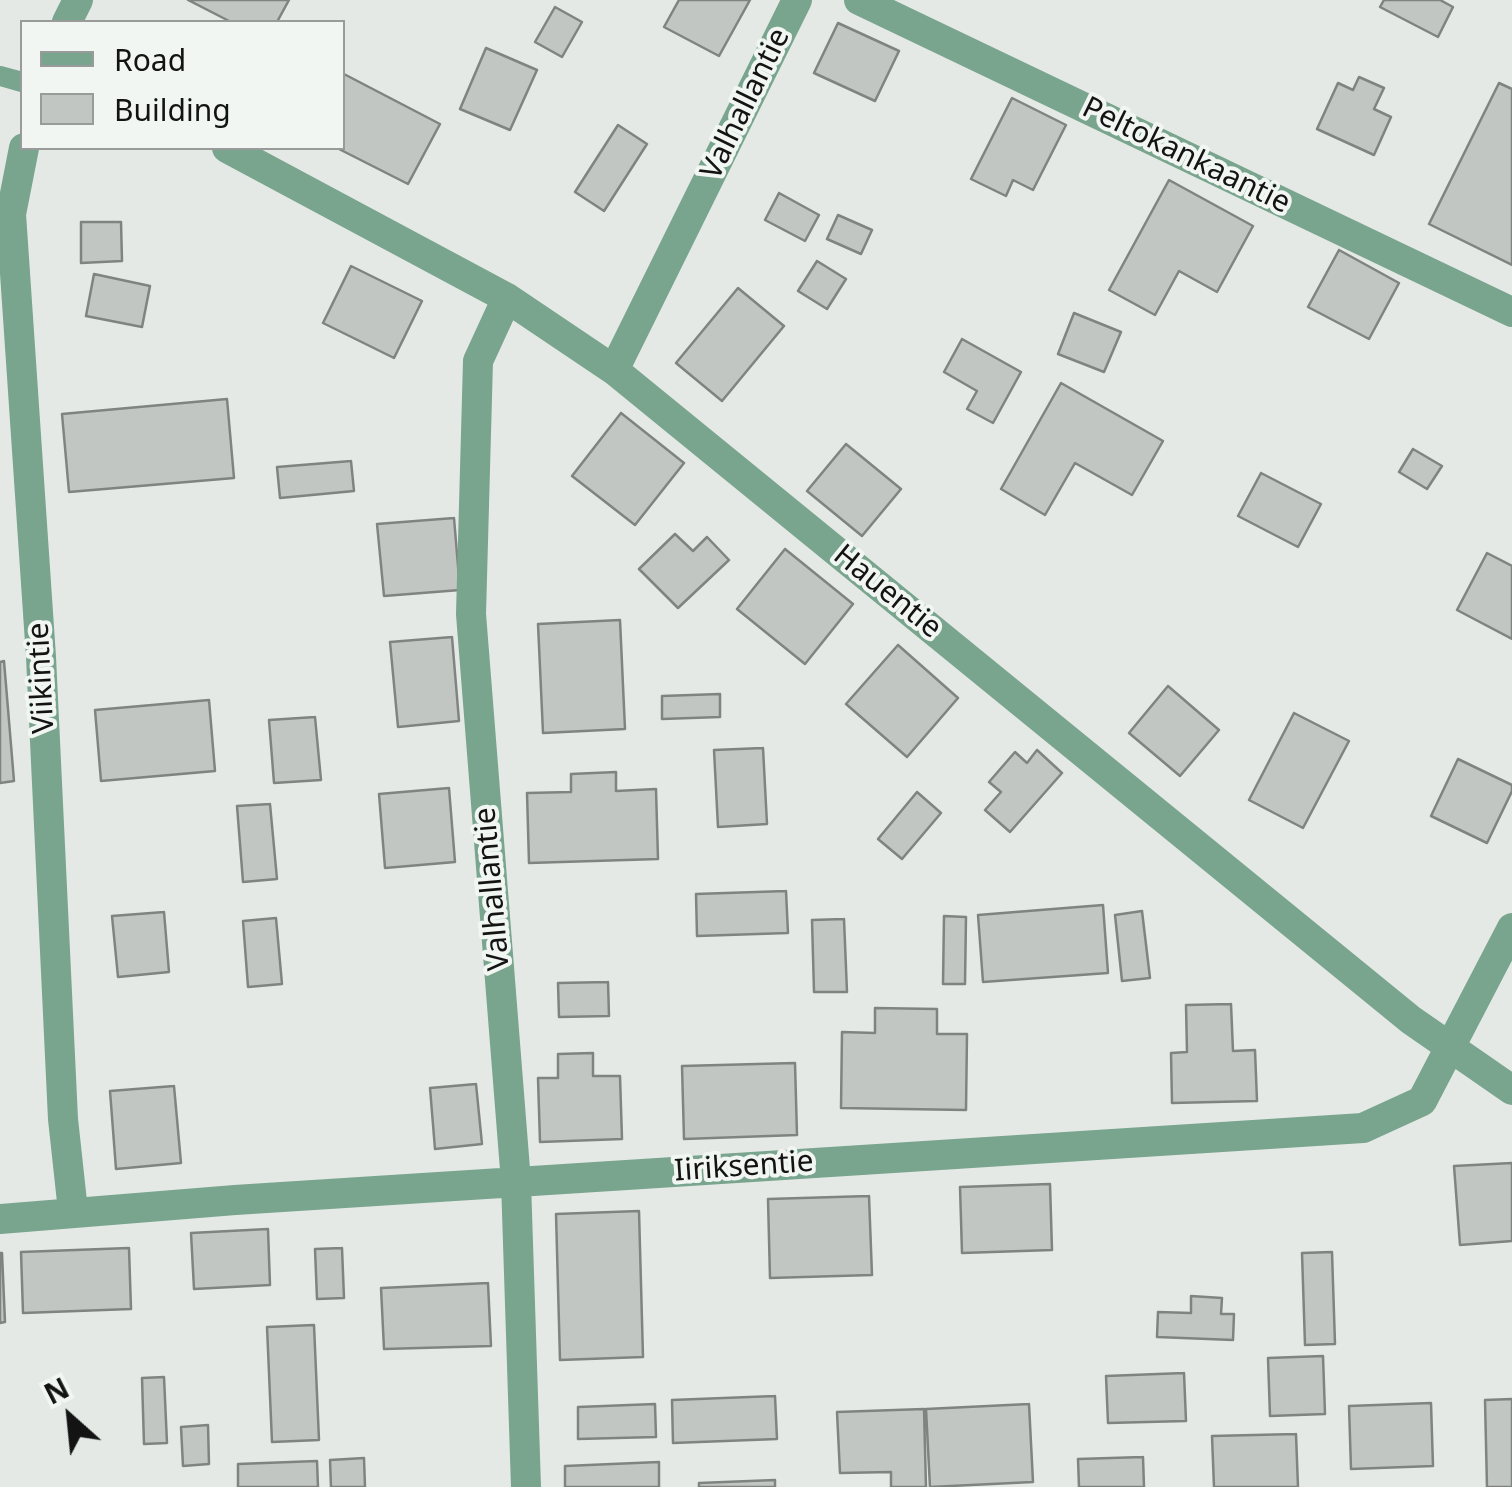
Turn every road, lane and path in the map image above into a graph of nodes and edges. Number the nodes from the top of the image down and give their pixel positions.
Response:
1 (797, 0) edge
2 (860, 0) edge
3 (23, 150) edge
4 (231, 150) edge
5 (6, 218) edge
6 (507, 298) junction
7 (1512, 312) edge
8 (614, 370) junction
9 (1512, 928) edge
10 (1452, 1048) junction
11 (1512, 1090) edge
12 (516, 1182) junction
13 (72, 1211) junction
14 (0, 1219) edge
15 (526, 1487) edge

1 - 8 street, Valhallantie
2 - 7 street, Peltokankaantie
3 - 5 street, Viikintie
4 - 6 street, Hauentie
5 - 13 street, Viikintie
6 - 8 street, Hauentie
6 - 12 street, Valhallantie
8 - 10 street, Hauentie
9 - 10 street, Iiriksentie
10 - 11 street, Hauentie
10 - 12 street, Iiriksentie
12 - 13 street, Iiriksentie
12 - 15 street, Valhallantie
13 - 14 street, Iiriksentie

